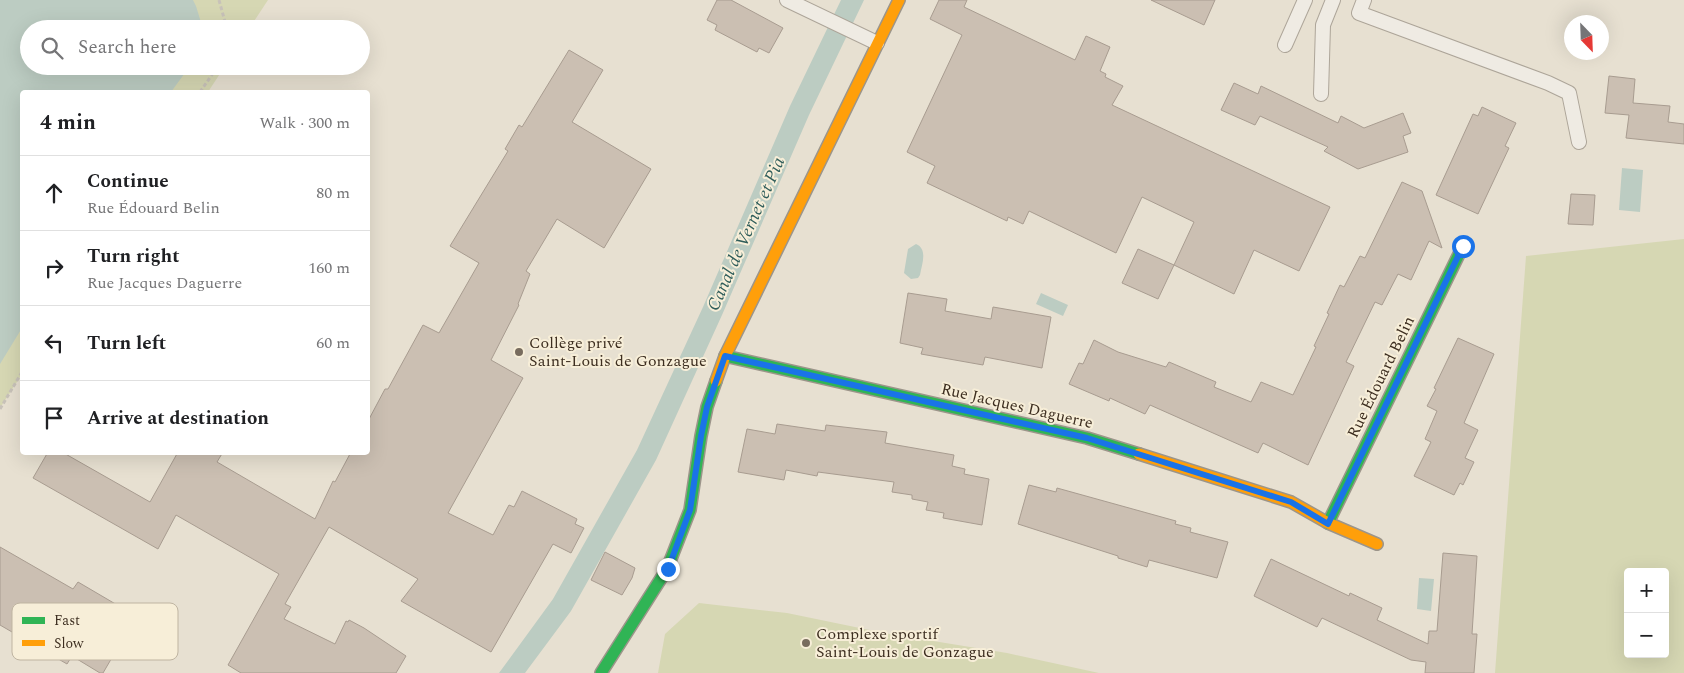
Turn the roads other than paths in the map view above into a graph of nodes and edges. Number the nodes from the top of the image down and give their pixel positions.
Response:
1 (787, 0) edge
2 (899, 0) edge
3 (1305, 0) edge
4 (1334, 0) edge
5 (1364, 0) edge
6 (877, 43) junction
7 (1285, 45) dead end
8 (1320, 94) dead end
9 (1579, 142) dead end
10 (1463, 246) dead end
11 (725, 356) junction
12 (1328, 524) junction
13 (1376, 544) dead end
14 (601, 673) edge

1 - 6 lane
2 - 6 street
3 - 7 lane
4 - 8 lane
5 - 9 lane
6 - 11 street
10 - 12 street, Rue Édouard Belin
11 - 12 street, Rue Jacques Daguerre
11 - 14 street
12 - 13 street, Rue Jacques Daguerre

